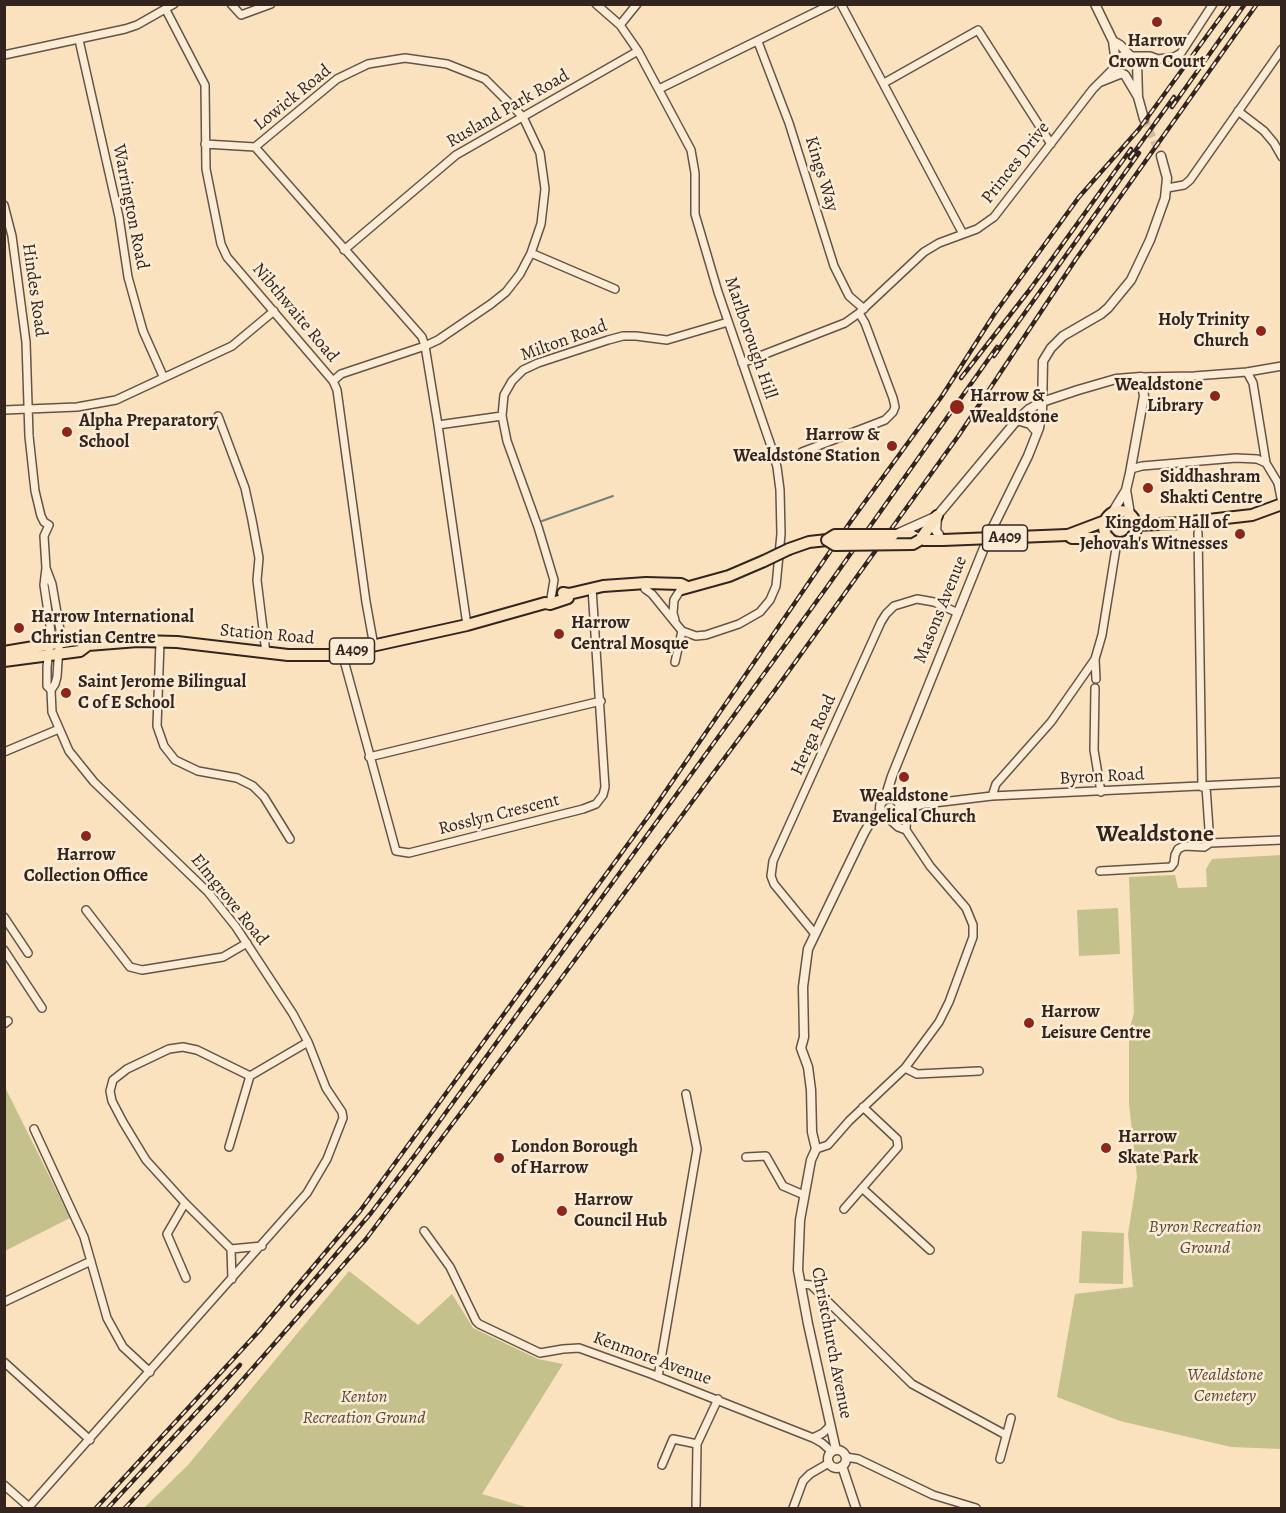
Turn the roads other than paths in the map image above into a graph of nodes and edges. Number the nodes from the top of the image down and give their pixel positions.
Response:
1 (174, 4) edge
2 (231, 4) edge
3 (271, 4) edge
4 (596, 4) edge
5 (637, 4) edge
6 (832, 4) edge
7 (841, 4) edge
8 (1095, 4) edge
9 (1213, 4) edge
10 (166, 10) junction
11 (620, 25) junction
12 (79, 40) junction
13 (1113, 41) junction
14 (758, 42) junction
15 (1281, 49) edge
16 (638, 51) junction
17 (4, 55) edge
18 (1130, 55) junction
19 (1158, 59) junction
20 (1116, 64) junction
21 (1137, 66) junction
22 (1123, 75) junction
23 (1101, 82) junction
24 (885, 83) junction
25 (658, 89) junction
26 (1138, 97) junction
27 (1238, 111) junction
28 (523, 117) junction
29 (1144, 118) tunnel mouth
30 (205, 144) junction
31 (1051, 144) junction
32 (255, 147) junction
33 (1161, 156) tunnel mouth
34 (1281, 157) edge
35 (1167, 188) junction
36 (4, 205) edge
37 (963, 234) junction
38 (344, 250) junction
39 (531, 253) junction
40 (615, 289) dead end
41 (274, 311) junction
42 (861, 311) junction
43 (728, 322) junction
44 (425, 346) junction
45 (742, 363) junction
46 (1281, 366) edge
47 (1247, 372) junction
48 (163, 376) junction
49 (1142, 377) junction
50 (333, 381) junction
51 (1042, 402) junction
52 (4, 410) edge
53 (28, 411) junction
54 (218, 416) dead end
55 (502, 417) junction
56 (1017, 420) junction
57 (438, 425) junction
58 (1037, 432) junction
59 (802, 452) dead end
60 (1266, 464) junction
61 (1131, 469) junction
62 (1126, 490) junction
63 (1281, 503) edge
64 (1281, 512) edge
65 (1130, 514) junction
66 (1252, 515) junction
67 (1109, 517) junction
68 (933, 521) junction
69 (1136, 525) junction
70 (1198, 533) dead end
71 (1079, 534) junction
72 (893, 535) junction
73 (826, 540) junction
74 (920, 540) junction
75 (943, 540) junction
76 (1113, 540) junction
77 (554, 580) junction
78 (632, 586) junction
79 (592, 588) junction
80 (684, 588) junction
81 (645, 589) junction
82 (567, 593) junction
83 (548, 600) junction
84 (958, 613) junction
85 (676, 623) junction
86 (467, 626) junction
87 (682, 631) junction
88 (55, 642) junction
89 (160, 642) junction
90 (88, 645) junction
91 (374, 646) junction
92 (4, 652) edge
93 (266, 653) junction
94 (342, 653) junction
95 (54, 654) junction
96 (1095, 659) junction
97 (4, 661) edge
98 (675, 662) dead end
99 (1096, 679) dead end
100 (1095, 688) dead end
101 (601, 702) junction
102 (59, 729) junction
103 (4, 752) edge
104 (369, 757) junction
105 (1281, 782) edge
106 (1204, 787) junction
107 (1101, 792) junction
108 (992, 796) junction
109 (887, 798) junction
110 (902, 808) junction
111 (880, 813) junction
112 (889, 819) junction
113 (906, 830) junction
114 (290, 839) dead end
115 (1281, 840) edge
116 (1210, 843) junction
117 (1100, 871) dead end
118 (86, 910) dead end
119 (4, 917) edge
120 (815, 934) junction
121 (247, 943) junction
122 (4, 950) edge
123 (28, 953) dead end
124 (42, 1008) dead end
125 (308, 1042) junction
126 (905, 1068) junction
127 (980, 1071) dead end
128 (250, 1076) junction
129 (686, 1095) dead end
130 (863, 1107) junction
131 (34, 1129) dead end
132 (230, 1147) dead end
133 (816, 1149) junction
134 (746, 1157) dead end
135 (862, 1188) junction
136 (804, 1195) junction
137 (185, 1203) junction
138 (844, 1209) dead end
139 (424, 1231) dead end
140 (262, 1246) junction
141 (231, 1249) junction
142 (930, 1250) dead end
143 (91, 1260) junction
144 (186, 1278) dead end
145 (232, 1279) junction
146 (801, 1284) junction
147 (4, 1302) edge
148 (4, 1362) edge
149 (150, 1372) junction
150 (658, 1377) junction
151 (718, 1399) junction
152 (1011, 1418) dead end
153 (830, 1426) junction
154 (1006, 1435) junction
155 (813, 1438) junction
156 (90, 1440) junction
157 (697, 1444) junction
158 (834, 1451) junction
159 (846, 1457) junction
160 (1000, 1459) dead end
161 (829, 1463) junction
162 (662, 1465) dead end
163 (842, 1466) junction
164 (4, 1485) edge
165 (968, 1507) edge
166 (28, 1508) edge
167 (696, 1509) edge
168 (793, 1509) edge
169 (856, 1509) edge
170 (976, 1509) edge

1 - 10 street
2 - 3 street
4 - 11 street, Marlborough Hill
5 - 11 street
6 - 14 street
7 - 24 street
8 - 13 street
9 - 19 street
10 - 12 street
10 - 30 street, Nibthwaite Road
11 - 16 street, Marlborough Hill
12 - 17 street
12 - 48 street, Warrington Road
13 - 18 street
13 - 20 street
14 - 25 street
14 - 42 street, Kings Way
15 - 27 street
16 - 25 street, Marlborough Hill
16 - 28 street, Rusland Park Road
18 - 19 street
18 - 20 street
18 - 21 street
19 - 21 street
20 - 22 street
20 - 23 street, Princes Drive
21 - 22 street
21 - 26 street
22 - 23 street, Princes Drive
22 - 26 street
23 - 31 street, Princes Drive
24 - 31 street
24 - 37 street
25 - 43 street, Marlborough Hill
26 - 29 street
27 - 34 street
27 - 35 street
28 - 32 street, Lowick Road
28 - 38 street, Rusland Park Road
28 - 39 street, Lowick Road
30 - 32 street, Lowick Road
30 - 41 street, Nibthwaite Road
31 - 37 street, Princes Drive
32 - 38 street
33 - 35 street
35 - 51 street, Masons Avenue
36 - 53 street, Hindes Road
37 - 42 street, Princes Drive
38 - 44 street
39 - 40 street
39 - 44 street, Lowick Road
41 - 48 street
41 - 50 street, Nibthwaite Road
42 - 45 street, Princes Drive
42 - 59 street, Kings Way
43 - 45 street, Marlborough Hill
43 - 55 street, Milton Road
44 - 50 street, Lowick Road
44 - 57 street
45 - 87 street, Marlborough Hill
46 - 47 street
47 - 49 street
47 - 60 street
48 - 53 street
49 - 51 street
49 - 61 street
50 - 91 street, Nibthwaite Road
51 - 56 street
51 - 58 street, Masons Avenue
52 - 53 street
53 - 88 street, Hindes Road
54 - 93 street
55 - 57 street
55 - 77 street, Milton Road
56 - 58 street
56 - 68 street
57 - 86 street
58 - 84 street, Masons Avenue
60 - 61 street
60 - 63 street
61 - 62 street
62 - 65 street
62 - 67 street
63 - 66 main road
64 - 66 main road
65 - 67 main road
65 - 69 main road
66 - 69 main road
67 - 71 main road, A409
67 - 76 main road
68 - 72 street
68 - 74 main road
68 - 75 street
69 - 76 main road
70 - 106 street
71 - 75 main road, A409, bridge
71 - 76 main road, A409
72 - 73 main road, A409, bridge
72 - 74 main road, A409
73 - 74 main road, A409, bridge
73 - 80 main road, A409, bridge
74 - 75 main road, A409
76 - 96 street
77 - 82 street, Milton Road
77 - 83 street, Milton Road
78 - 79 main road, Station Road / A409
78 - 80 main road, Station Road / A409
78 - 81 main road, Station Road / A409
79 - 82 main road, Station Road / A409
79 - 101 street, Rosslyn Crescent
80 - 81 main road, Station Road / A409
80 - 85 street
81 - 85 street
82 - 83 main road, Station Road / A409
83 - 86 main road, Station Road / A409
84 - 109 street, Masons Avenue
84 - 120 street, Herga Road
85 - 87 street
86 - 91 main road, Station Road / A409
87 - 98 street
88 - 90 main road, Station Road / A409
88 - 92 main road, Station Road / A409
88 - 95 street, Hindes Road
89 - 90 main road, Station Road / A409
89 - 93 main road, Station Road / A409
89 - 114 street
90 - 95 main road, Station Road / A409
91 - 94 main road, Station Road / A409
93 - 94 main road, Station Road / A409
94 - 104 street, Rosslyn Crescent
95 - 97 main road, Station Road / A409
95 - 102 street, Elmgrove Road
96 - 99 street
96 - 108 street
100 - 107 street
101 - 104 street
101 - 104 street, Rosslyn Crescent
102 - 103 street
102 - 121 street, Elmgrove Road
105 - 106 street, Byron Road
106 - 107 street, Byron Road
106 - 116 street
107 - 108 street, Byron Road
108 - 110 street, Byron Road
109 - 110 street
109 - 111 street
110 - 112 street
110 - 113 street
111 - 112 street
111 - 120 street
112 - 113 street
113 - 126 street
115 - 116 street
116 - 117 street
118 - 121 street
119 - 123 street
120 - 133 street
121 - 125 street, Elmgrove Road
122 - 124 street
125 - 128 street
125 - 140 street, Elmgrove Road
126 - 127 street
126 - 130 street
128 - 132 street
128 - 137 street
129 - 150 street
130 - 133 street
130 - 135 street
131 - 143 street
133 - 136 street, Christchurch Avenue
134 - 136 street
135 - 138 street
135 - 142 street
136 - 146 street, Christchurch Avenue
137 - 141 street
137 - 144 street
139 - 150 street, Kenmore Avenue
140 - 141 street
140 - 145 street
141 - 145 street
143 - 147 street
143 - 149 street
145 - 149 street
146 - 153 street, Christchurch Avenue
146 - 154 street
148 - 156 street
149 - 156 street
150 - 151 street, Kenmore Avenue
151 - 155 street, Kenmore Avenue
151 - 157 street
152 - 154 street
153 - 155 street
153 - 158 street, Christchurch Avenue
154 - 160 street
155 - 158 street, Kenmore Avenue
156 - 166 street
157 - 162 street
157 - 167 street
158 - 159 street
158 - 161 street
159 - 163 street
159 - 165 street
161 - 163 street
161 - 168 street
163 - 169 street
164 - 166 street
165 - 170 street

